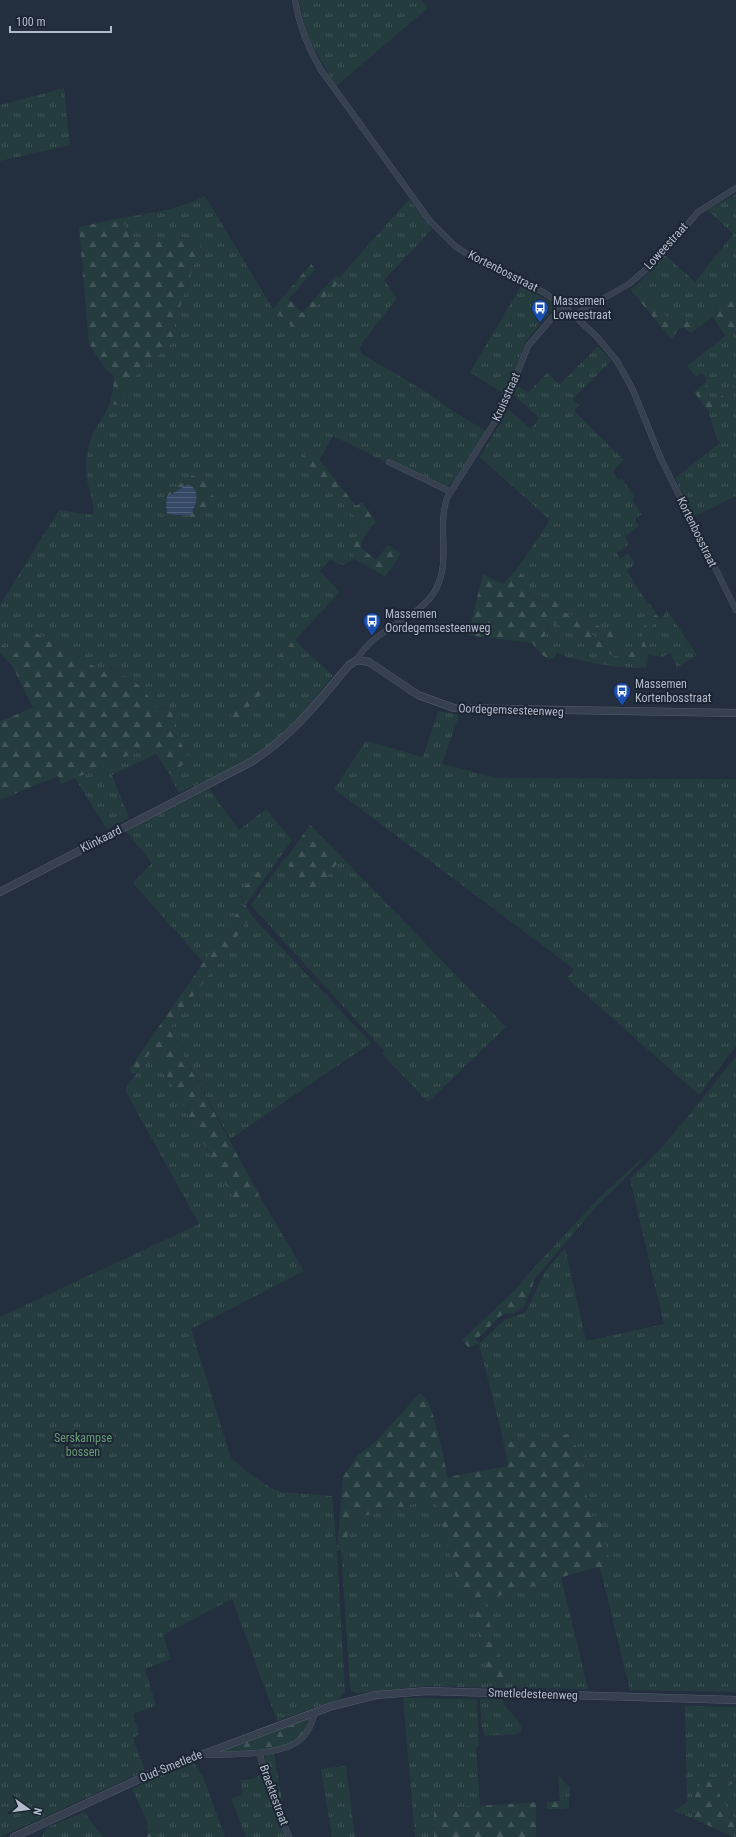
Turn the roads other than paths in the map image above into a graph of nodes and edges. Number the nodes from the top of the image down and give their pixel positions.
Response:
1 (295, 0) edge
2 (736, 188) edge
3 (563, 305) junction
4 (574, 314) junction
5 (390, 462) dead end
6 (451, 492) junction
7 (736, 610) edge
8 (357, 660) junction
9 (736, 713) edge
10 (0, 892) edge
11 (736, 1700) edge
12 (332, 1706) joint
13 (315, 1712) junction
14 (260, 1754) junction
15 (195, 1756) junction
16 (14, 1837) edge
17 (288, 1837) edge

1 - 3 street, Kortenbosstraat
2 - 4 street, Loweestraat
3 - 4 street, Kortenbosstraat
3 - 6 street, Kruisstraat
4 - 7 street, Kortenbosstraat
5 - 6 street
6 - 8 street, Kruisstraat
8 - 9 street, Oordegemsesteenweg
8 - 10 street, Klinkaard
11 - 12 street, Smetledesteenweg
12 - 13 street, Oud-Smetlede
13 - 14 street
13 - 15 street, Oud-Smetlede
14 - 15 street
14 - 17 street, Braektestraat
15 - 16 street, Oud-Smetlede

